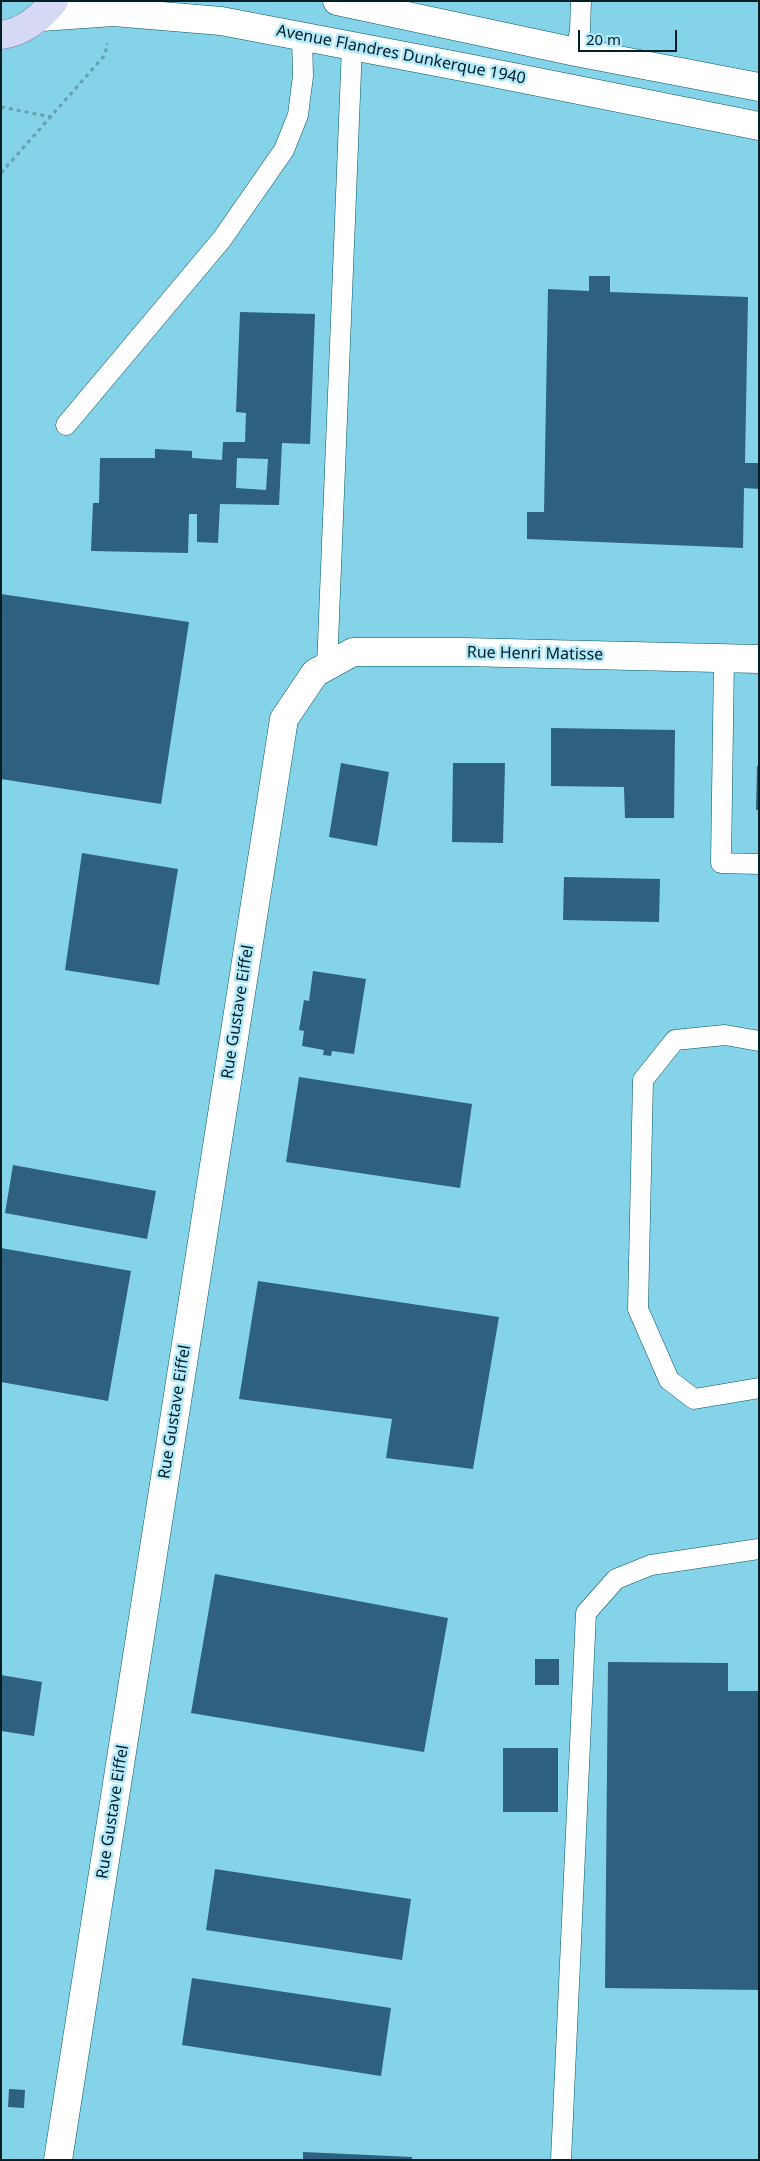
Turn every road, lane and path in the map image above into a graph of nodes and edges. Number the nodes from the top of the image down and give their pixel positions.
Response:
1 (336, 1) edge
2 (581, 1) edge
3 (48, 9) edge
4 (114, 12) junction
5 (302, 36) junction
6 (4, 41) edge
7 (352, 46) junction
8 (576, 52) junction
9 (759, 86) edge
10 (1, 108) edge
11 (52, 117) junction
12 (759, 126) edge
13 (1, 173) edge
14 (66, 425) dead end
15 (724, 658) junction
16 (759, 659) edge
17 (321, 670) junction
18 (759, 864) edge
19 (759, 1041) edge
20 (759, 1388) edge
21 (759, 1549) edge
22 (58, 2160) edge
23 (561, 2160) edge

1 - 8 street
2 - 8 lane
3 - 4 street, Avenue Flandres Dunkerque 1940
3 - 6 main road
4 - 5 street, Avenue Flandres Dunkerque 1940
4 - 11 path
5 - 7 street, Avenue Flandres Dunkerque 1940
5 - 14 lane
7 - 12 street, Avenue Flandres Dunkerque 1940
7 - 17 lane
8 - 9 street
10 - 11 path
11 - 13 path
15 - 16 street, Rue Henri Matisse
15 - 17 street, Rue Henri Matisse
15 - 18 lane
17 - 22 street, Rue Gustave Eiffel
19 - 20 lane
21 - 23 lane

